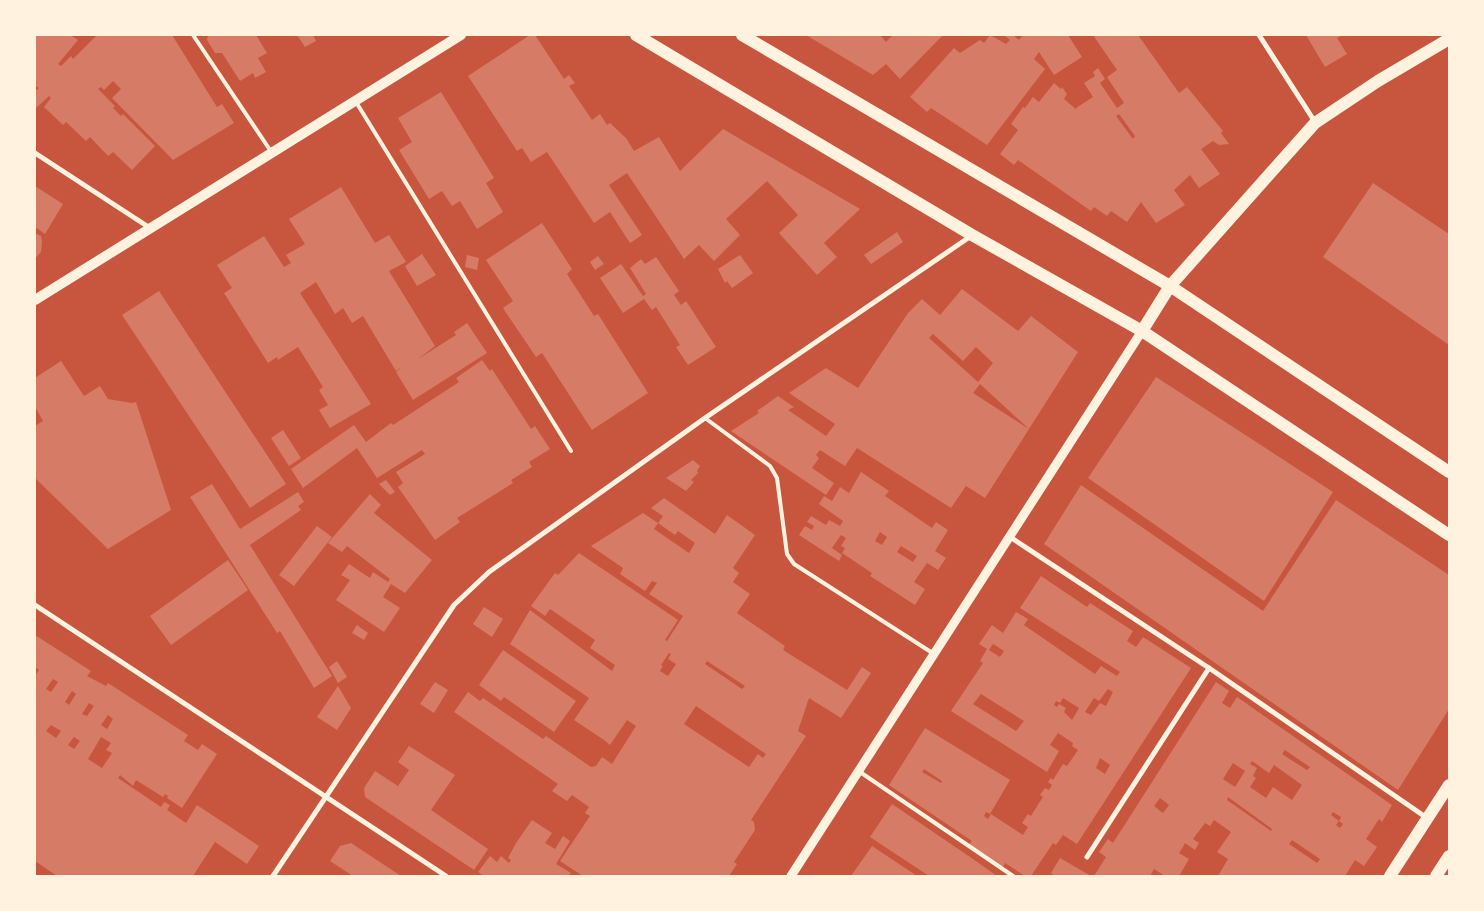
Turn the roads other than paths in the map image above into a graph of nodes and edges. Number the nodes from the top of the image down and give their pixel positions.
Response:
1 (193, 35) edge
2 (461, 35) edge
3 (636, 35) edge
4 (742, 35) edge
5 (1259, 35) edge
6 (1449, 39) edge
7 (355, 100) junction
8 (1315, 123) junction
9 (272, 152) junction
10 (35, 153) edge
11 (151, 228) junction
12 (972, 235) junction
13 (1170, 286) junction
14 (35, 300) edge
15 (1142, 331) junction
16 (705, 418) junction
17 (571, 451) dead end
18 (1449, 472) edge
19 (1449, 535) edge
20 (1010, 537) junction
21 (35, 605) edge
22 (934, 654) junction
23 (1209, 668) junction
24 (858, 770) junction
25 (1449, 785) edge
26 (327, 795) junction
27 (1427, 818) junction
28 (1449, 856) edge
29 (1087, 857) dead end
30 (273, 876) edge
31 (446, 876) edge
32 (791, 876) edge
33 (1013, 876) edge
34 (1390, 876) edge
35 (1436, 876) edge

1 - 9 lane
2 - 7 main road
3 - 12 main road
4 - 13 main road
5 - 8 street
6 - 8 main road
7 - 9 main road
7 - 17 lane
8 - 13 main road
9 - 11 main road
10 - 11 street
11 - 14 main road
12 - 15 main road
12 - 16 street
13 - 15 main road
13 - 18 main road
15 - 19 main road
15 - 20 street
16 - 22 lane
16 - 26 street
20 - 22 street
20 - 23 street
21 - 26 street
22 - 24 street
23 - 27 street
23 - 29 street
24 - 32 street
24 - 33 lane
25 - 27 main road
26 - 30 street
26 - 31 street
27 - 34 main road
28 - 35 main road

